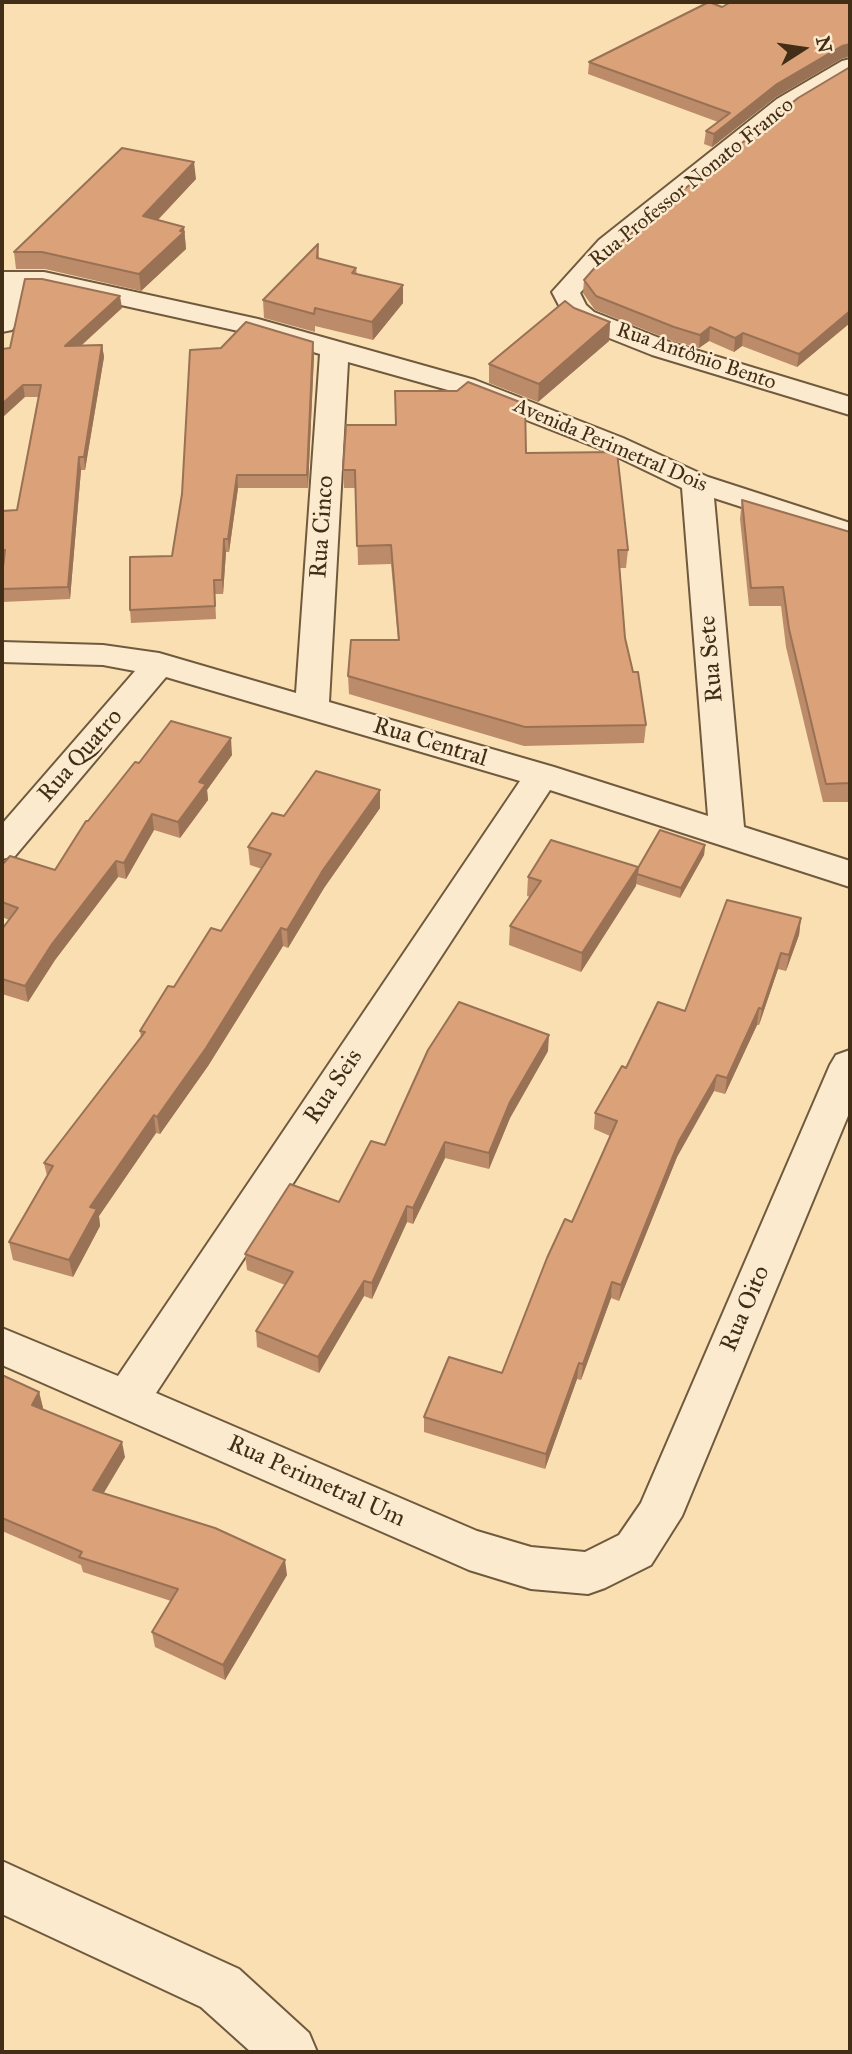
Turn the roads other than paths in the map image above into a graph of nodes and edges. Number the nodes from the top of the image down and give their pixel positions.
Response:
1 (850, 66) edge
2 (8, 280) edge
3 (573, 283) joint
4 (2, 324) edge
5 (335, 348) junction
6 (850, 406) edge
7 (697, 483) junction
8 (850, 533) edge
9 (2, 652) edge
10 (159, 664) junction
11 (312, 706) junction
12 (542, 775) junction
13 (727, 835) junction
14 (2, 847) edge
15 (850, 874) edge
16 (850, 1065) edge
17 (2, 1346) edge
18 (127, 1399) junction
19 (635, 1550) joint
20 (2, 1887) edge
21 (290, 2052) edge

1 - 3 street, Rua Professor Nonato Franco
2 - 4 street
2 - 5 street, Avenida Perimetral Dois
3 - 6 street, Rua Antônio Bento
5 - 7 street, Avenida Perimetral Dois
5 - 11 street, Rua Cinco
7 - 8 street, Avenida Perimetral Dois
7 - 13 street, Rua Sete
9 - 10 street, Rua Central
10 - 11 street, Rua Central
10 - 14 street, Rua Quatro
11 - 12 street, Rua Central
12 - 13 street, Rua Central
12 - 18 street, Rua Seis
13 - 15 street, Rua Central
16 - 19 street, Rua Oito
17 - 18 street, Rua Perimetral Um
18 - 19 street, Rua Perimetral Um
20 - 21 street

